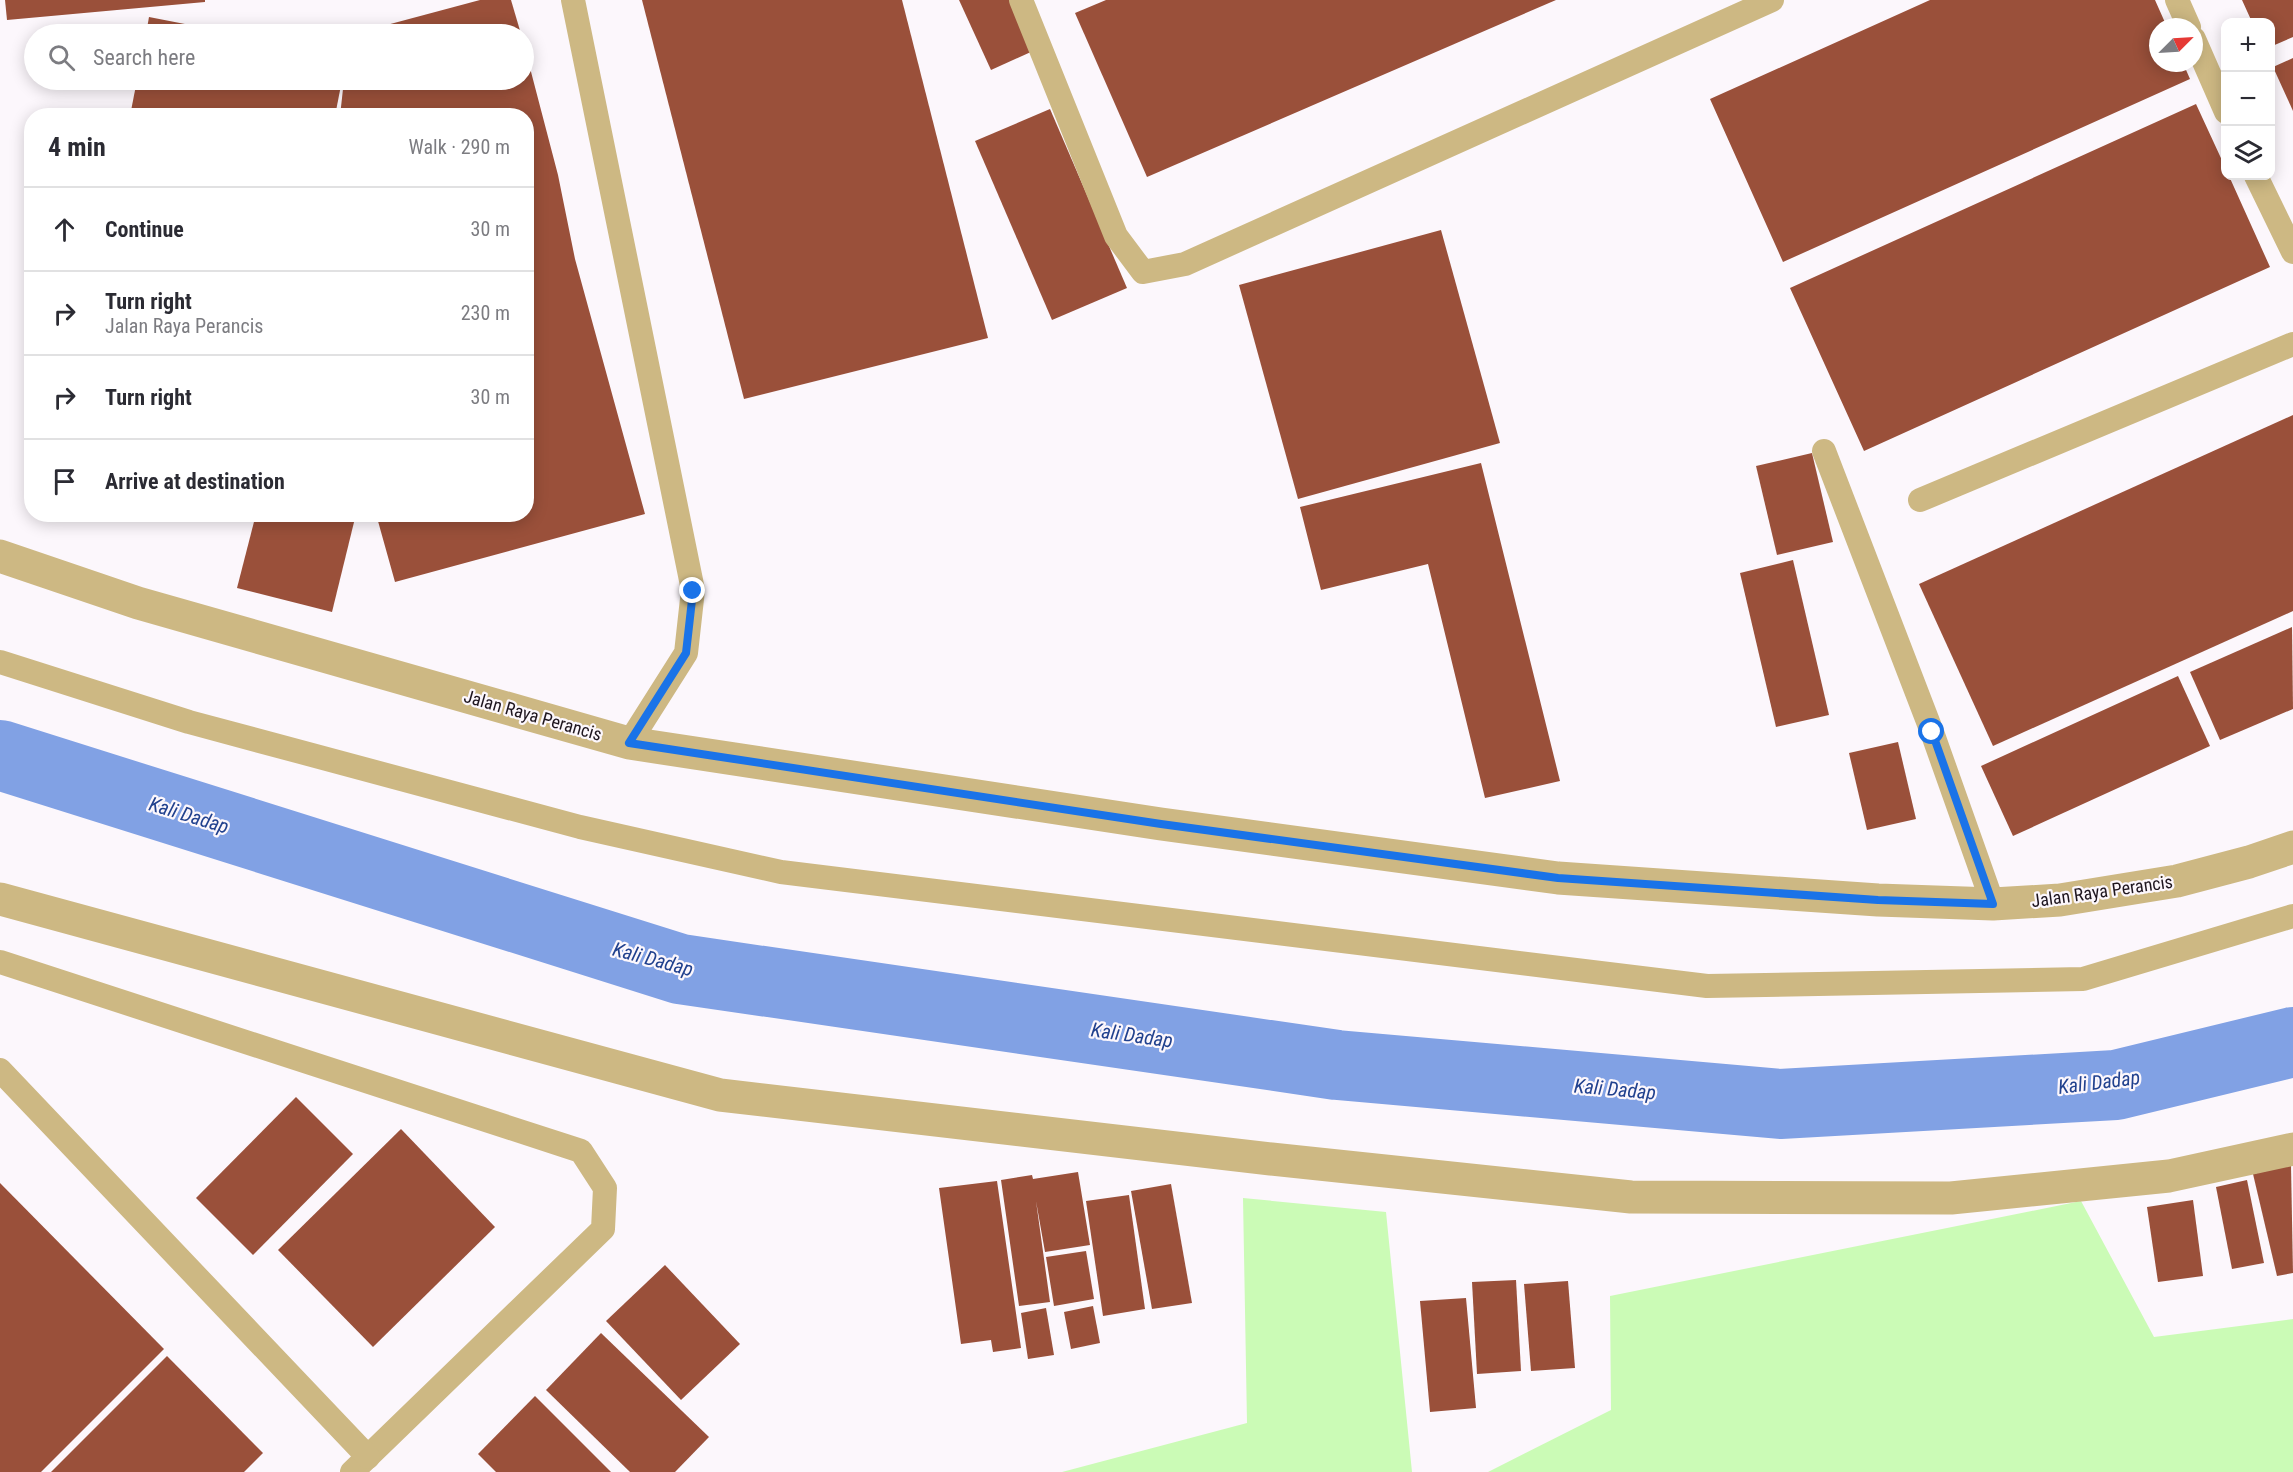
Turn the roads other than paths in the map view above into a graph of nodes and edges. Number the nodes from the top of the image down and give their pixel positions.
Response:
1 (573, 0) edge
2 (1022, 0) edge
3 (1772, 0) edge
4 (2177, 0) edge
5 (2185, 18) edge
6 (2203, 60) edge
7 (2221, 101) edge
8 (2258, 180) edge
9 (2293, 252) edge
10 (2293, 344) edge
11 (1824, 451) dead end
12 (1920, 500) dead end
13 (0, 556) edge
14 (0, 662) edge
15 (629, 743) junction
16 (2293, 847) edge
17 (0, 899) edge
18 (1993, 904) junction
19 (2293, 916) edge
20 (0, 962) edge
21 (0, 1070) edge
22 (2293, 1149) edge
23 (360, 1464) edge

1 - 15 lane
2 - 3 lane
4 - 5 lane
6 - 7 lane
8 - 9 lane
10 - 12 lane
11 - 18 lane
13 - 15 street, Jalan Raya Perancis
14 - 19 lane
15 - 18 street, Jalan Raya Perancis
16 - 18 street, Jalan Raya Perancis
17 - 22 street
20 - 23 lane
21 - 23 lane

